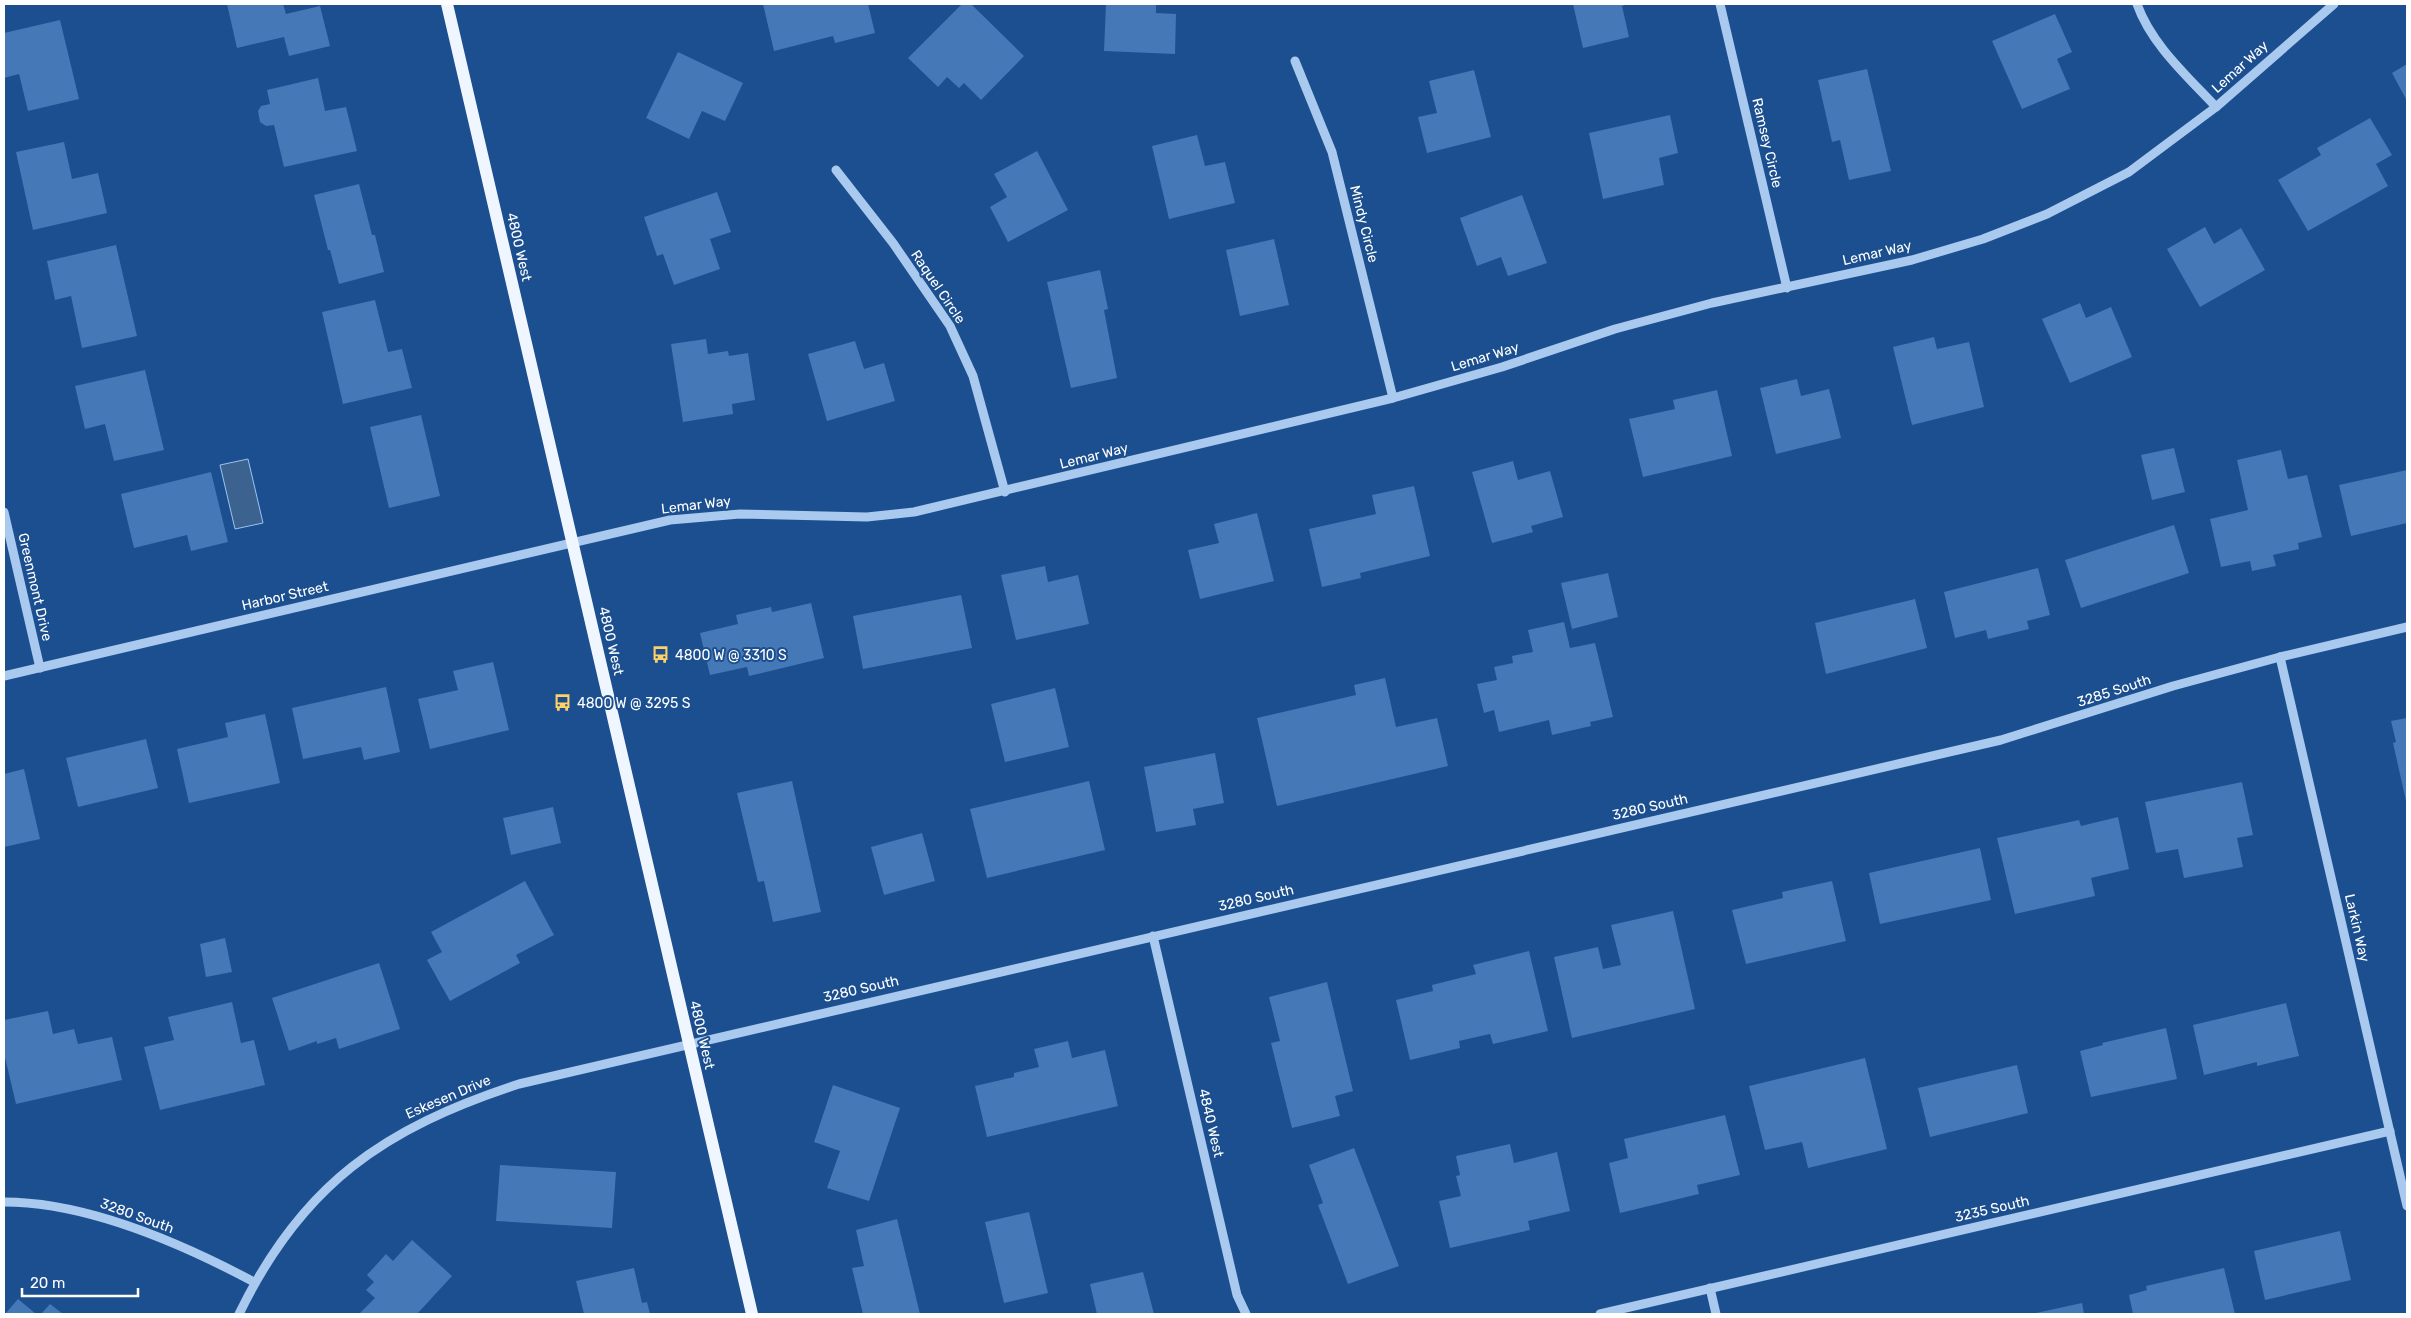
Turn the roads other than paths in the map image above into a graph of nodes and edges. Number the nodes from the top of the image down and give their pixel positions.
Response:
1 (447, 4) edge
2 (1720, 4) edge
3 (2137, 4) edge
4 (2334, 4) edge
5 (1295, 62) dead end
6 (2216, 107) junction
7 (836, 170) dead end
8 (1787, 288) junction
9 (1393, 398) junction
10 (1005, 492) junction
11 (4, 512) edge
12 (572, 544) junction
13 (2407, 627) edge
14 (2280, 657) junction
15 (40, 668) junction
16 (4, 676) edge
17 (1829, 780) joint
18 (1154, 936) junction
19 (689, 1043) junction
20 (2390, 1132) junction
21 (4, 1202) edge
22 (2407, 1206) edge
23 (254, 1282) junction
24 (1710, 1288) junction
25 (239, 1314) edge
26 (752, 1314) edge
27 (1246, 1314) edge
28 (1600, 1314) edge
29 (1716, 1314) edge

1 - 12 main road, 4800 West
2 - 8 street, Ramsey Circle
3 - 6 street
4 - 6 street, Lemar Way
5 - 9 street, Mindy Circle
6 - 8 street, Lemar Way
7 - 10 street, Raquel Circle
8 - 9 street, Lemar Way
9 - 10 street, Lemar Way
10 - 12 street, Lemar Way
11 - 15 street, Greenmont Drive
12 - 15 street, Harbor Street
12 - 19 main road, 4800 West
13 - 14 street, 3285 South
14 - 17 street, 3285 South
14 - 20 street, Larkin Way
15 - 16 street, Harbor Street
17 - 18 street, 3280 South
18 - 19 street, 3280 South
18 - 27 street, 4840 West
19 - 23 street, Eskesen Drive
19 - 26 main road, 4800 West
20 - 22 street, Larkin Way
20 - 24 street, 3235 South
21 - 23 street, 3280 South
23 - 25 street, Eskesen Drive
24 - 28 street, 3235 South
24 - 29 street

